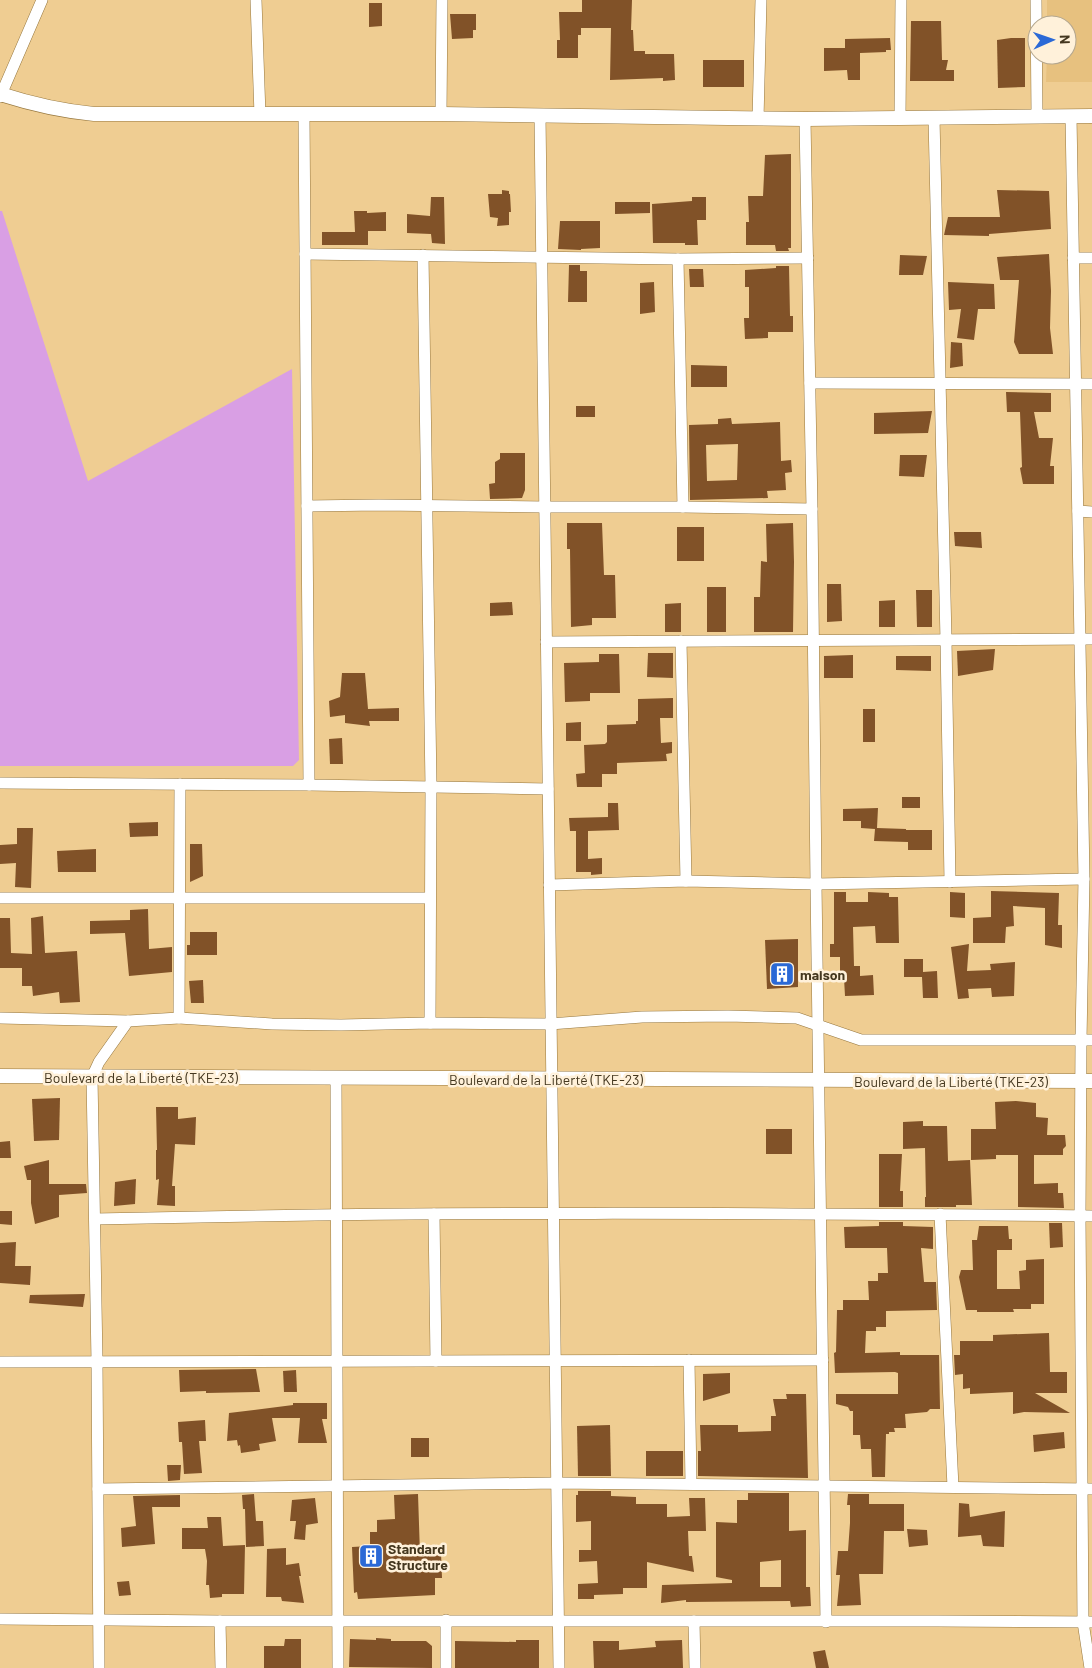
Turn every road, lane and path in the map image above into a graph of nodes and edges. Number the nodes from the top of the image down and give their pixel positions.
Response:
1 (42, 0) edge
2 (256, 0) edge
3 (442, 0) edge
4 (761, 0) edge
5 (901, 0) edge
6 (1036, 0) edge
7 (0, 95) edge
8 (441, 114) junction
9 (260, 115) junction
10 (304, 115) junction
11 (540, 116) junction
12 (1037, 116) junction
13 (1071, 116) junction
14 (1092, 116) edge
15 (900, 118) junction
16 (934, 118) junction
17 (758, 119) junction
18 (805, 120) junction
19 (305, 254) junction
20 (424, 256) junction
21 (541, 257) junction
22 (808, 258) junction
23 (1073, 258) junction
24 (1092, 258) edge
25 (678, 259) junction
26 (810, 383) junction
27 (940, 384) junction
28 (1075, 384) junction
29 (1092, 384) edge
30 (427, 505) junction
31 (307, 506) junction
32 (544, 507) junction
33 (683, 507) junction
34 (812, 509) junction
35 (1078, 512) junction
36 (1092, 512) edge
37 (1080, 639) junction
38 (1092, 639) edge
39 (946, 640) junction
40 (814, 641) junction
41 (546, 642) junction
42 (681, 642) junction
43 (1087, 770) edge
44 (0, 783) edge
45 (180, 784) junction
46 (309, 785) junction
47 (431, 787) junction
48 (548, 790) junction
49 (1084, 880) junction
50 (686, 882) junction
51 (950, 882) junction
52 (816, 884) junction
53 (549, 885) junction
54 (0, 898) edge
55 (430, 898) junction
56 (178, 899) junction
57 (0, 1018) edge
58 (179, 1018) junction
59 (128, 1021) junction
60 (430, 1023) junction
61 (550, 1024) junction
62 (818, 1026) junction
63 (1086, 1040) edge
64 (0, 1076) edge
65 (92, 1077) junction
66 (336, 1078) junction
67 (551, 1079) junction
68 (819, 1080) junction
69 (1087, 1082) edge
70 (554, 1213) junction
71 (821, 1213) junction
72 (434, 1214) junction
73 (940, 1214) junction
74 (336, 1215) junction
75 (1086, 1216) edge
76 (95, 1218) junction
77 (337, 1360) junction
78 (689, 1360) junction
79 (823, 1360) junction
80 (97, 1361) junction
81 (436, 1361) junction
82 (555, 1361) junction
83 (0, 1362) edge
84 (557, 1483) junction
85 (691, 1484) junction
86 (824, 1485) junction
87 (338, 1486) junction
88 (953, 1487) junction
89 (98, 1489) junction
90 (1087, 1489) edge
91 (0, 1618) edge
92 (99, 1619) junction
93 (338, 1620) junction
94 (446, 1620) junction
95 (559, 1620) junction
96 (220, 1621) junction
97 (694, 1621) junction
98 (826, 1622) junction
99 (1087, 1622) edge
100 (99, 1668) edge
101 (221, 1668) edge
102 (338, 1668) edge
103 (446, 1668) edge
104 (560, 1668) edge
105 (695, 1668) edge
106 (1090, 1668) edge

1 - 7 street
2 - 9 street
3 - 8 street
4 - 17 street
5 - 15 street
6 - 12 street
7 - 9 street
8 - 10 street
8 - 11 street
9 - 10 street
10 - 19 street
11 - 17 street
11 - 21 street
12 - 13 street
12 - 16 street
13 - 14 street
13 - 23 street
15 - 16 street
15 - 18 street
16 - 27 street
17 - 18 street
18 - 22 street
19 - 20 street
19 - 31 street
20 - 21 street
20 - 30 street
21 - 25 street
21 - 32 street
22 - 25 street
22 - 26 street
23 - 24 street
23 - 28 street
25 - 33 street
26 - 27 street
26 - 34 street
27 - 28 street
27 - 39 street
28 - 29 street
28 - 35 street
30 - 31 street
30 - 32 street
30 - 47 street
31 - 46 street
32 - 33 street
32 - 41 street
33 - 34 street
34 - 40 street
35 - 36 street
35 - 37 street
37 - 38 street
37 - 39 street
37 - 43 street
39 - 40 street
39 - 51 street
40 - 42 street
40 - 52 street
41 - 42 street
41 - 48 street
42 - 50 street
43 - 49 street
44 - 45 street
45 - 46 street
45 - 56 street
46 - 47 street
47 - 48 street
47 - 55 street
48 - 53 street
49 - 51 street
49 - 63 street
50 - 52 street
50 - 53 street
51 - 52 street
52 - 62 street
53 - 61 street
54 - 56 street
55 - 56 street
55 - 60 street
56 - 58 street
57 - 59 street
58 - 59 street
58 - 60 street
59 - 65 street
60 - 61 street
61 - 62 street
61 - 67 street
62 - 63 street
62 - 68 street
63 - 69 street
64 - 65 street, Boulevard de la Liberté (TKE-23)
65 - 66 street, Boulevard de la Liberté (TKE-23)
65 - 76 street
66 - 67 street, Boulevard de la Liberté (TKE-23)
66 - 74 street
67 - 68 street, Boulevard de la Liberté (TKE-23)
67 - 70 street
68 - 69 street, Boulevard de la Liberté (TKE-23)
68 - 71 street
69 - 75 street
70 - 71 street
70 - 72 street
70 - 82 street
71 - 73 street
71 - 79 street
72 - 74 street
72 - 81 street
73 - 75 street
73 - 88 street
74 - 76 street
74 - 77 street
75 - 90 street
76 - 80 street
77 - 80 street
77 - 81 street
77 - 87 street
78 - 79 street
78 - 82 street
78 - 85 street
79 - 86 street
80 - 83 street
80 - 89 street
81 - 82 street
82 - 84 street
84 - 85 street
84 - 87 street
84 - 95 street
85 - 86 street
86 - 88 street
86 - 98 street
87 - 89 street
87 - 93 street
88 - 90 street
89 - 92 street
90 - 99 street
91 - 92 street
92 - 96 street
92 - 100 street
93 - 94 street
93 - 96 street
93 - 102 street
94 - 95 street
94 - 103 street
95 - 97 street
95 - 104 street
96 - 101 street
97 - 98 street
97 - 105 street
98 - 99 street
99 - 106 street

